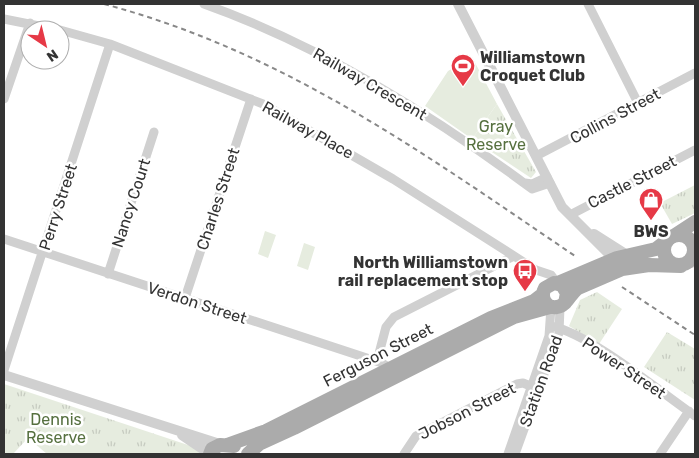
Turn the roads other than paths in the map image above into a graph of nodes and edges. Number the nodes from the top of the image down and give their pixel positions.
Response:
1 (204, 4) edge
2 (458, 4) edge
3 (588, 4) edge
4 (4, 19) edge
5 (20, 21) edge
6 (70, 33) edge
7 (110, 44) junction
8 (20, 52) edge
9 (694, 74) edge
10 (4, 99) edge
11 (251, 99) junction
12 (638, 103) junction
13 (154, 132) dead end
14 (695, 150) edge
15 (536, 156) junction
16 (548, 180) junction
17 (570, 215) junction
18 (695, 222) edge
19 (589, 232) junction
20 (670, 238) junction
21 (4, 239) edge
22 (695, 247) edge
23 (43, 252) junction
24 (514, 256) junction
25 (613, 260) junction
26 (627, 261) junction
27 (687, 264) edge
28 (108, 274) junction
29 (551, 287) junction
30 (185, 298) junction
31 (556, 306) junction
32 (556, 327) junction
33 (377, 361) junction
34 (4, 370) edge
35 (392, 373) junction
36 (4, 375) edge
37 (534, 387) junction
38 (692, 413) edge
39 (174, 430) junction
40 (225, 445) junction
41 (512, 453) edge
42 (210, 454) edge
43 (247, 454) edge
44 (404, 454) edge
45 (660, 454) edge

1 - 16 street, Railway Crescent
2 - 15 street
3 - 12 street
4 - 5 street, Railway Place
6 - 7 street, Railway Place
7 - 11 street, Railway Place
7 - 23 street, Perry Street
8 - 10 street
9 - 12 street, Collins Street
11 - 24 street, Railway Place
11 - 30 street, Charles Street
12 - 15 street, Collins Street
13 - 28 street, Nancy Court
14 - 17 street, Castle Street
15 - 16 street
16 - 17 street
17 - 19 street
18 - 20 main road, Ferguson Street
19 - 25 street
19 - 26 street
20 - 22 main road
20 - 26 main road, Ferguson Street
20 - 27 main road
21 - 23 street, Verdon Street
22 - 27 main road
23 - 28 street, Verdon Street
23 - 34 street, Perry Street
24 - 29 street, Railway Place
24 - 33 street
25 - 26 main road, Ferguson Street
25 - 29 main road, Ferguson Street
26 - 27 main road, Ferguson Street
26 - 31 main road, Ferguson Street
28 - 30 street, Verdon Street
29 - 31 main road
29 - 31 main road
29 - 35 main road, Ferguson Street
30 - 33 street, Verdon Street
31 - 32 street, Station Road
31 - 35 main road, Ferguson Street
32 - 37 street, Station Road
32 - 38 street, Power Street
33 - 35 street, Verdon Street
35 - 40 main road, Ferguson Street
35 - 43 main road, Ferguson Street
36 - 39 street
37 - 41 street, Station Road
37 - 44 street, Jobson Street
38 - 45 street
39 - 40 street
39 - 42 street
40 - 42 main road, Ferguson Street
40 - 43 main road

